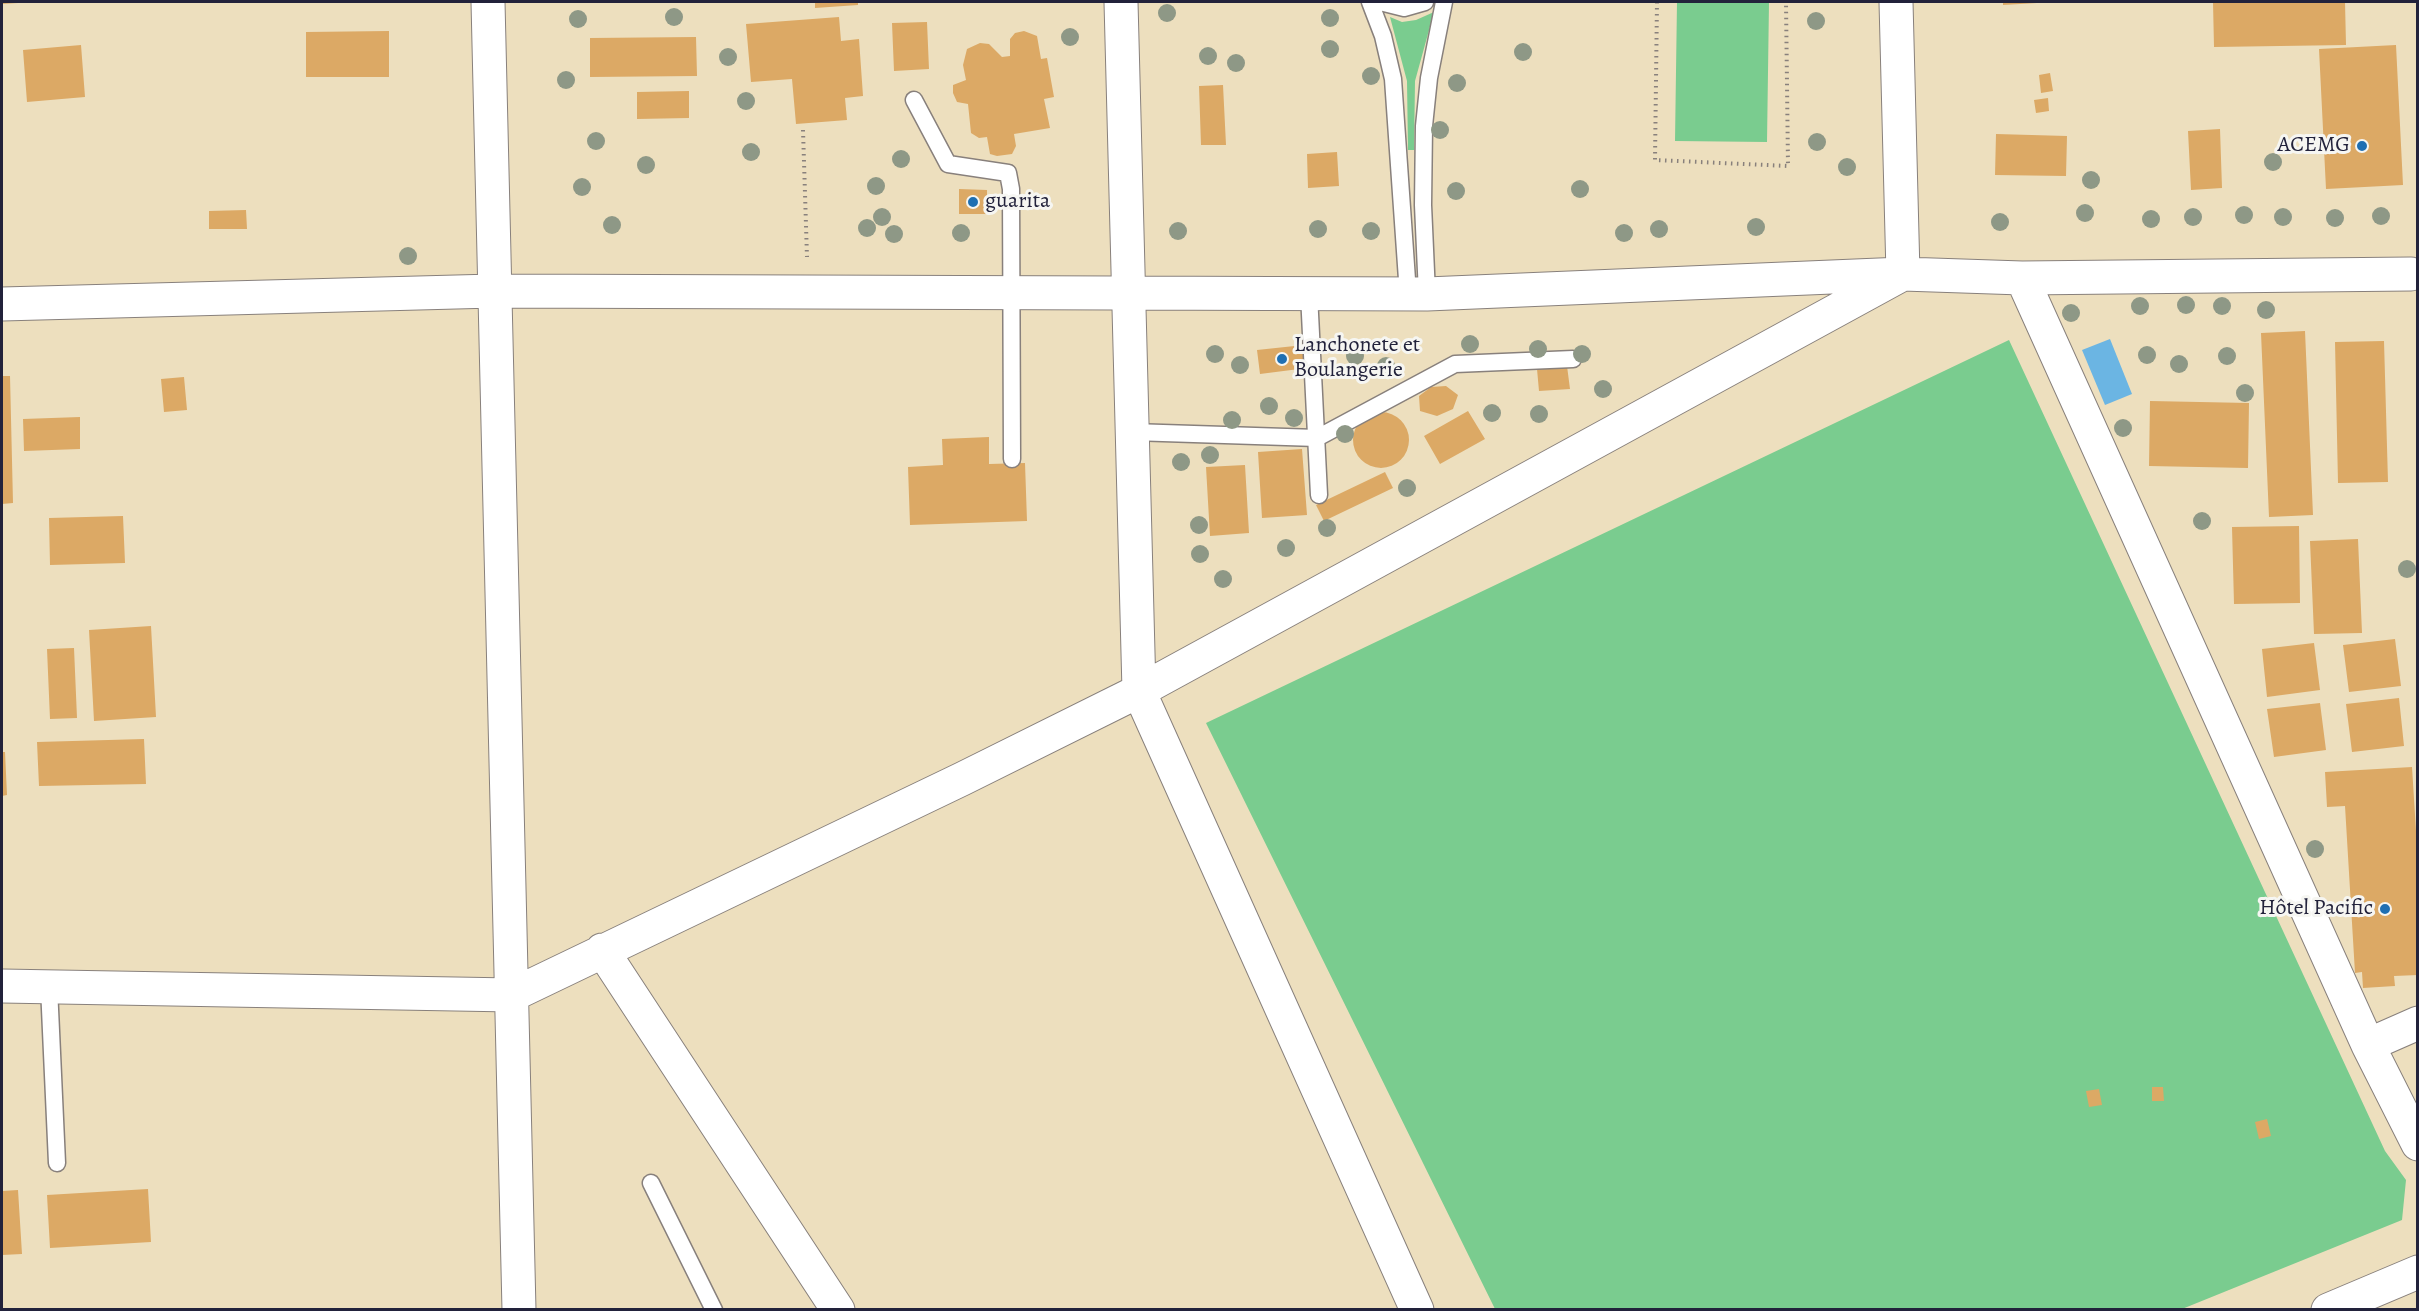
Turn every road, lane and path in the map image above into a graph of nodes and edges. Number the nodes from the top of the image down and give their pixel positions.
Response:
1 (488, 2) edge
2 (1121, 2) edge
3 (1370, 2) edge
4 (1380, 2) edge
5 (1425, 2) edge
6 (1444, 2) edge
7 (1657, 2) edge
8 (1786, 2) edge
9 (1896, 2) edge
10 (914, 100) dead end
11 (803, 130) dead end
12 (1903, 274) junction
13 (2414, 274) edge
14 (2022, 278) junction
15 (494, 291) junction
16 (808, 291) junction
17 (1010, 292) junction
18 (1129, 293) junction
19 (1309, 294) junction
20 (1417, 294) junction
21 (2, 304) edge
22 (1573, 359) dead end
23 (1132, 432) junction
24 (1317, 438) junction
25 (1012, 459) dead end
26 (1319, 495) dead end
27 (1139, 691) junction
28 (602, 950) junction
29 (2, 986) edge
30 (49, 987) junction
31 (512, 995) junction
32 (2418, 1023) edge
33 (2368, 1045) junction
34 (2418, 1144) edge
35 (57, 1163) dead end
36 (651, 1183) dead end
37 (2418, 1272) edge
38 (519, 1310) edge
39 (714, 1310) edge
40 (838, 1310) edge
41 (1417, 1310) edge
42 (2328, 1310) edge

1 - 15 main road
2 - 18 main road
3 - 20 lane
4 - 5 lane
6 - 20 lane
7 - 8 path
9 - 12 main road
10 - 17 lane
11 - 16 path
12 - 14 main road
12 - 20 main road
12 - 27 main road
13 - 14 main road
14 - 33 main road
15 - 16 main road
15 - 21 main road
15 - 31 main road
16 - 17 main road
17 - 18 main road
17 - 25 lane
18 - 19 main road
18 - 23 main road
19 - 20 main road
19 - 24 lane
22 - 24 lane
23 - 24 lane
23 - 27 main road
24 - 26 lane
27 - 28 main road
27 - 41 main road
28 - 31 main road
28 - 40 main road
29 - 30 main road
30 - 31 main road
30 - 35 lane
31 - 38 main road
32 - 33 main road
33 - 34 main road
36 - 39 lane
37 - 42 main road

